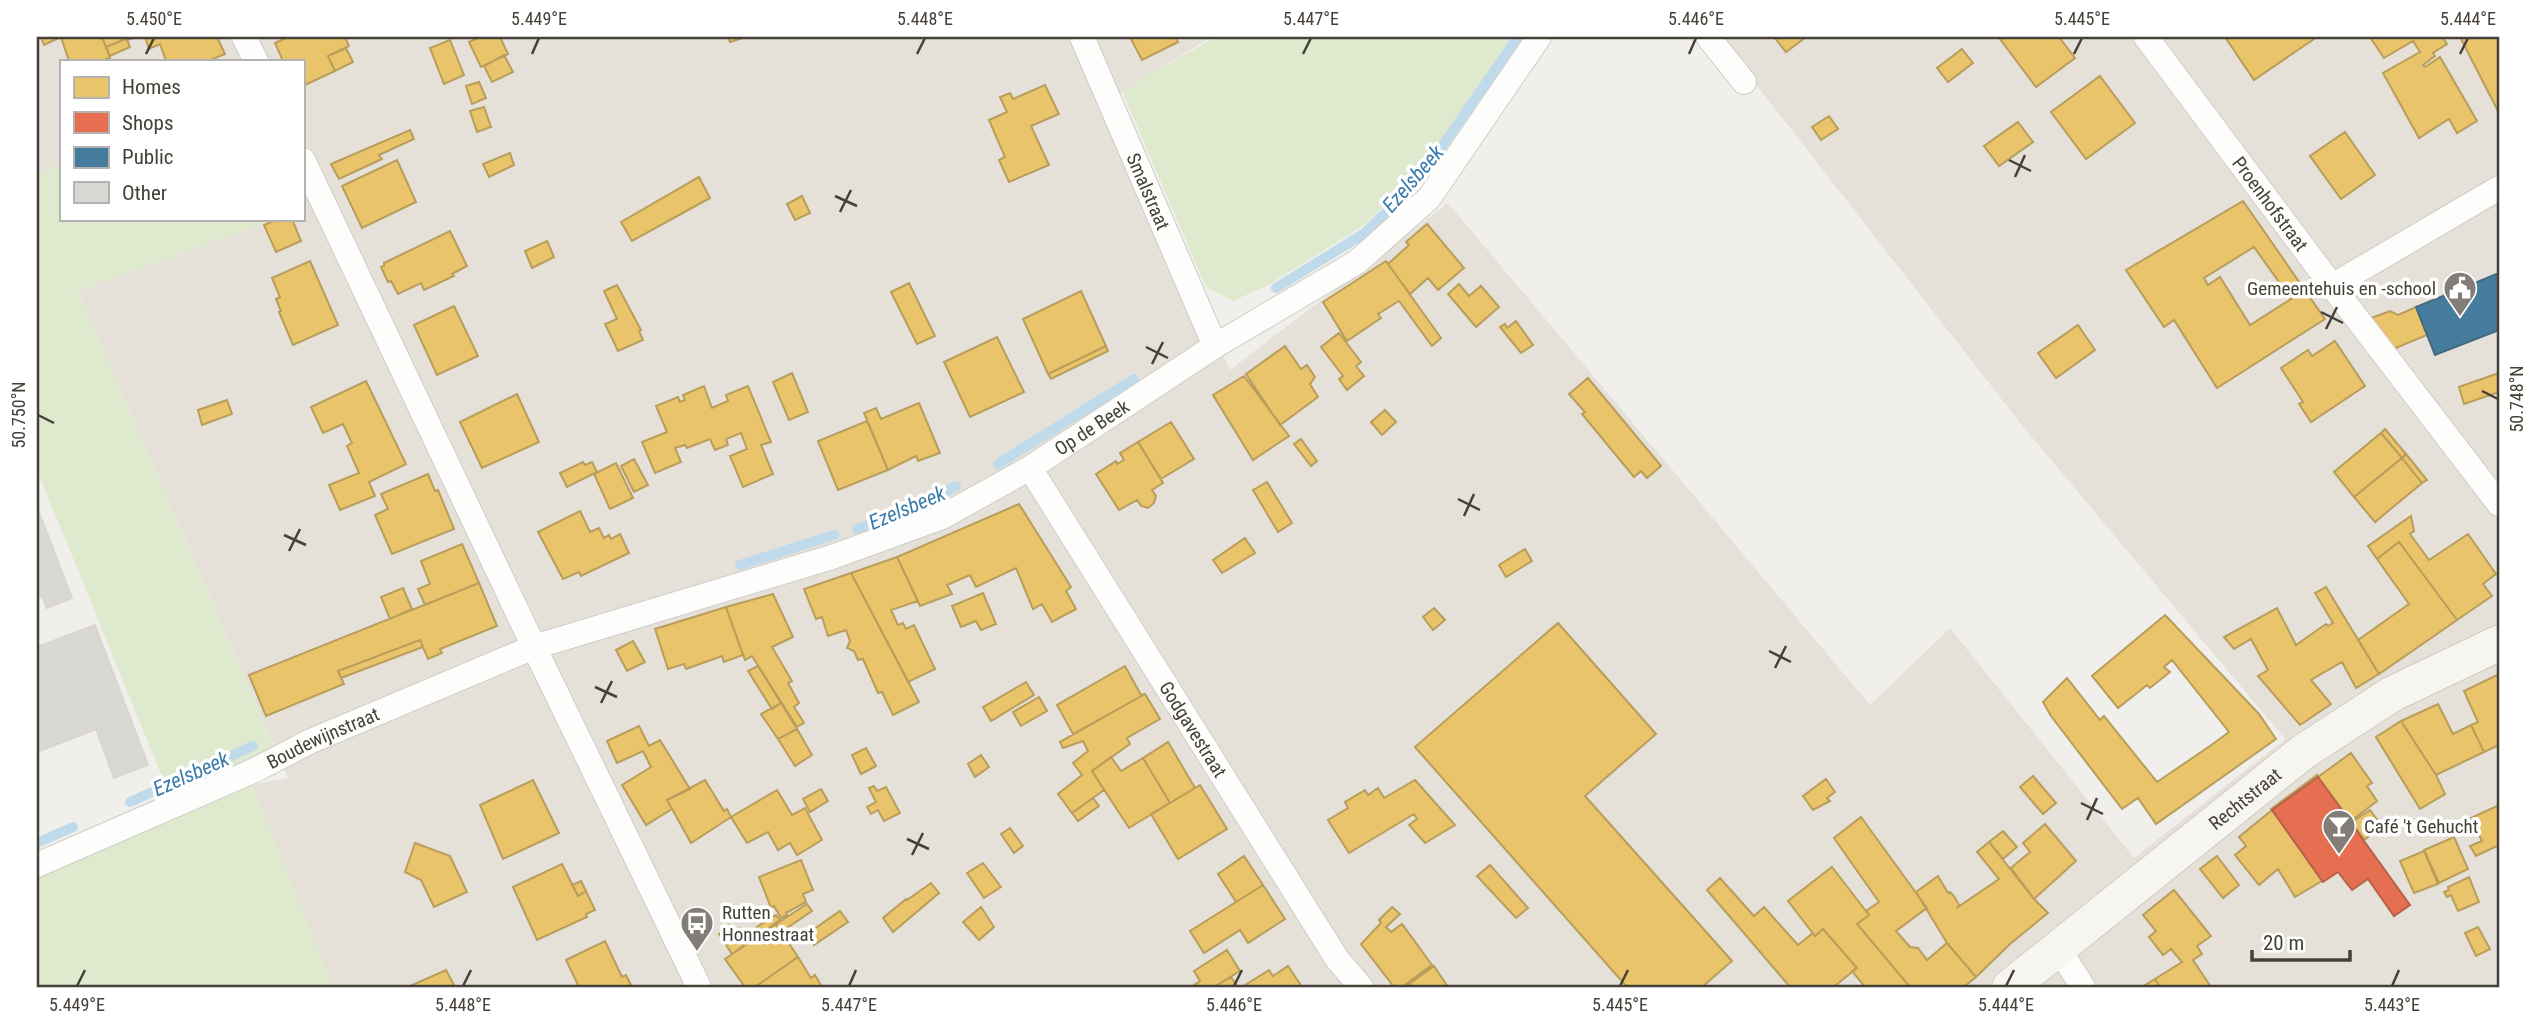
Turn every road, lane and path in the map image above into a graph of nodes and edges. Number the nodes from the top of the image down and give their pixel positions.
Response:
1 (244, 37) edge
2 (1083, 37) edge
3 (1539, 37) edge
4 (1708, 37) edge
5 (2146, 37) edge
6 (256, 60) edge
7 (1744, 82) dead end
8 (304, 162) edge
9 (2499, 188) edge
10 (2332, 286) junction
11 (1215, 346) junction
12 (1030, 468) junction
13 (2499, 504) edge
14 (2499, 643) edge
15 (534, 647) junction
16 (37, 865) edge
17 (2058, 948) junction
18 (699, 987) edge
19 (1361, 987) edge
20 (2010, 987) edge
21 (2082, 987) edge

1 - 6 street
2 - 11 street, Smalstraat
3 - 11 street, Op de Beek
4 - 7 street
5 - 10 street, Proenhofstraat
8 - 15 street
9 - 10 street
10 - 13 street, Proenhofstraat
11 - 12 street, Op de Beek
12 - 15 street, Op de Beek
12 - 19 street, Godgavestraat
14 - 17 street, Rechtstraat
15 - 16 street, Boudewijnstraat
15 - 18 street
17 - 20 street, Rechtstraat
17 - 21 street

